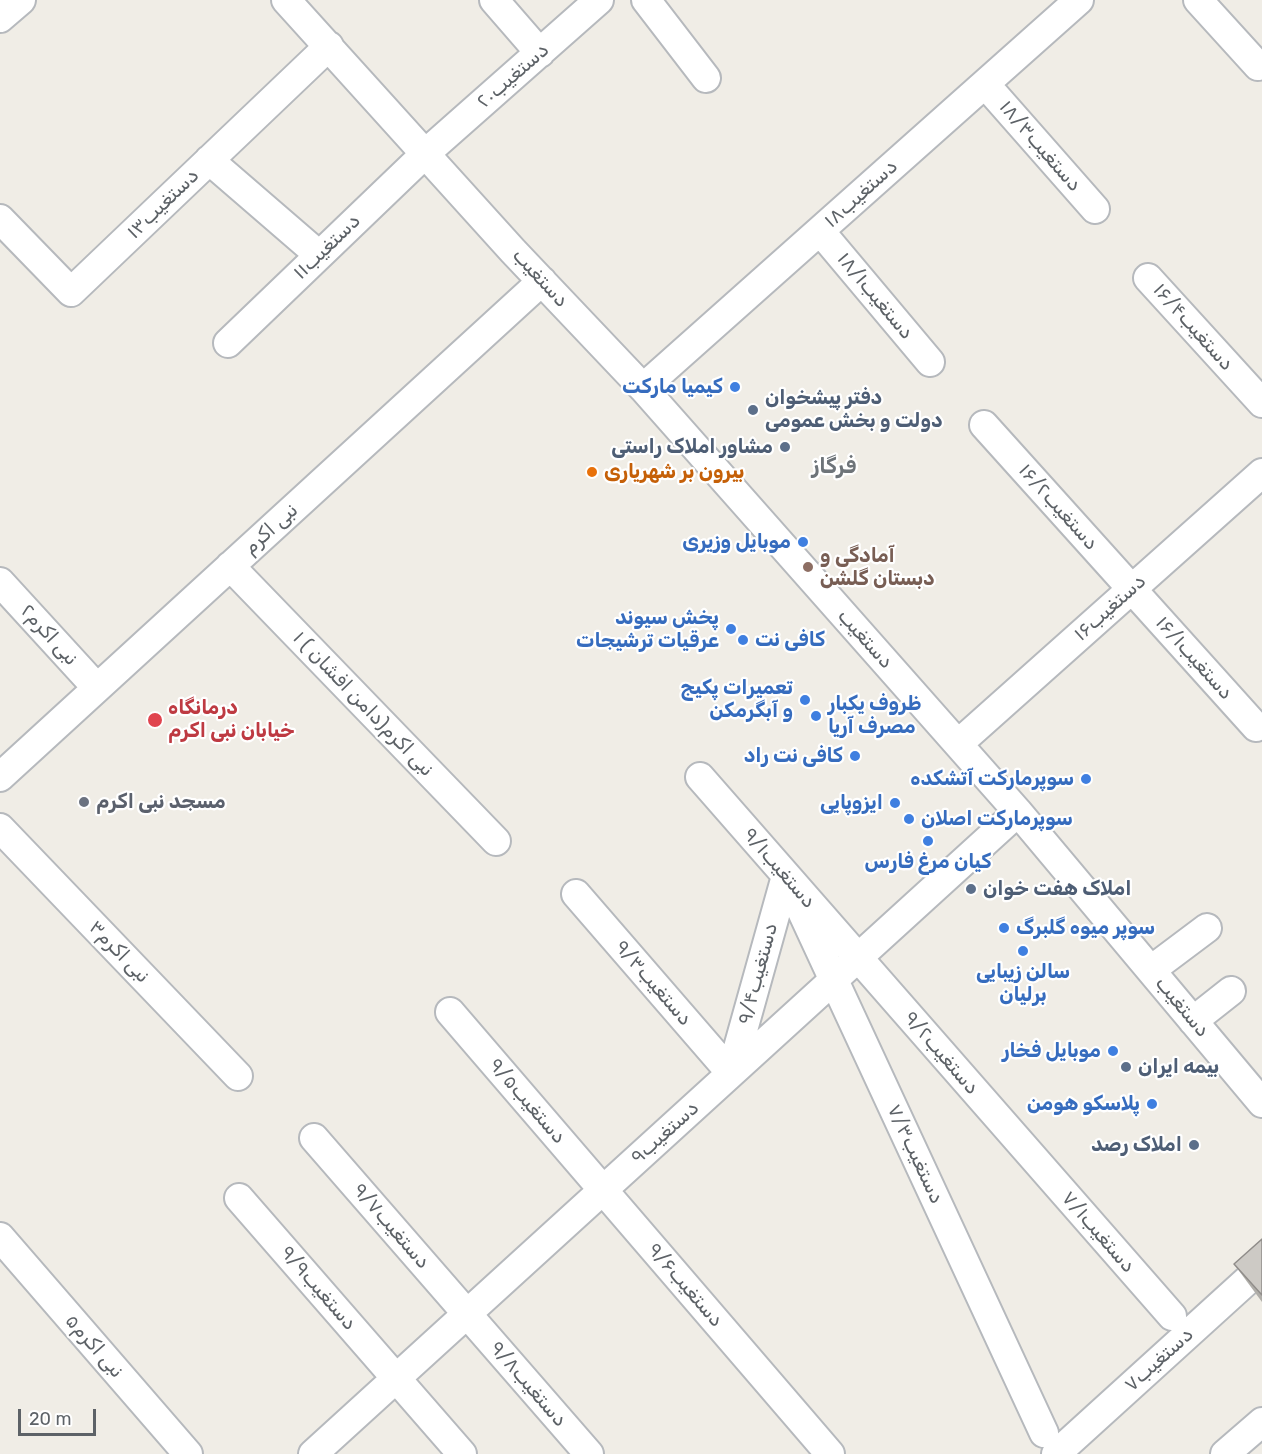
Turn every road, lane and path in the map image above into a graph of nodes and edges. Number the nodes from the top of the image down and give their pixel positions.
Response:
1 (21, 0) edge
2 (286, 0) edge
3 (494, 0) edge
4 (599, 0) edge
5 (646, 0) edge
6 (1079, 0) edge
7 (1198, 0) edge
8 (0, 18) edge
9 (329, 46) junction
10 (540, 53) junction
11 (1258, 66) dead end
12 (706, 78) dead end
13 (985, 84) junction
14 (427, 152) junction
15 (209, 160) junction
16 (1095, 209) dead end
17 (0, 219) edge
18 (820, 231) junction
19 (319, 255) junction
20 (1148, 278) dead end
21 (542, 281) junction
22 (228, 343) dead end
23 (930, 362) dead end
24 (643, 388) junction
25 (1262, 403) edge
26 (984, 425) dead end
27 (1262, 473) edge
28 (230, 566) junction
29 (0, 582) edge
30 (1132, 589) junction
31 (97, 688) junction
32 (1256, 727) dead end
33 (958, 744) junction
34 (0, 777) edge
35 (700, 777) dead end
36 (1018, 812) junction
37 (0, 828) edge
38 (496, 841) dead end
39 (786, 876) junction
40 (576, 894) dead end
41 (1208, 928) dead end
42 (858, 958) junction
43 (1151, 970) junction
44 (1232, 991) dead end
45 (450, 1012) dead end
46 (1193, 1021) junction
47 (731, 1073) junction
48 (238, 1076) dead end
49 (1262, 1102) edge
50 (314, 1138) dead end
51 (1024, 1148) joint
52 (603, 1190) junction
53 (239, 1197) dead end
54 (0, 1237) edge
55 (1262, 1267) edge
56 (467, 1313) junction
57 (1172, 1316) dead end
58 (396, 1378) junction
59 (1262, 1422) edge
60 (1050, 1444) edge
61 (188, 1454) edge
62 (313, 1454) edge
63 (462, 1454) edge
64 (589, 1454) edge
65 (830, 1454) edge
66 (1225, 1454) edge

1 - 8 street
2 - 9 street, دستغیب
3 - 10 street
4 - 10 street, دستغیب۲۰
5 - 12 street
6 - 13 street, دستغیب۱۸
7 - 11 street
9 - 14 street, دستغیب
9 - 15 street, دستغیب۱۳
10 - 14 street, دستغیب۲۰
13 - 16 street, دستغیب۱۸/۳
13 - 18 street, دستغیب۱۸
14 - 19 street, دستغیب۱۱
14 - 21 street, دستغیب
15 - 17 street, دستغیب۱۳
15 - 19 street
18 - 23 street, دستغیب۱۸/۱
18 - 24 street, دستغیب۱۸
19 - 22 street, دستغیب۱۱
20 - 25 street, دستغیب۱۶/۴
21 - 24 street, دستغیب
21 - 28 street, نبی اکرم
24 - 33 street, دستغیب
26 - 30 street, دستغیب۱۶/۲
27 - 30 street, دستغیب۱۶
28 - 31 street, نبی اکرم
28 - 38 street, ۱ نبی اکرم(دامن افشان )
29 - 31 street, نبی اکرم۲
30 - 32 street, دستغیب۱۶/۱
30 - 33 street, دستغیب۱۶
31 - 34 street, نبی اکرم
33 - 36 street, دستغیب
35 - 39 street, دستغیب۹/۱
36 - 42 street, دستغیب۹
36 - 43 street, دستغیب
37 - 48 street, نبی اکرم۳
39 - 42 street, دستغیب۹/۱
39 - 47 street, دستغیب۹/۴
39 - 60 street, دستغیب۷/۳
40 - 47 street, دستغیب۹/۳
41 - 43 street
42 - 47 street, دستغیب۹
42 - 51 street, دستغیب۹/۲
43 - 46 street, دستغیب
44 - 46 street
45 - 52 street, ۹/۵دستغیب
46 - 49 street, دستغیب
47 - 52 street, دستغیب۹
50 - 56 street, دستغیب۹/۷
51 - 57 street, دستغیب۷/۱
52 - 56 street, دستغیب۹
52 - 65 street, دستغیب۹/۶
53 - 58 street, دستغیب۹/۹
54 - 61 street, نبی اکرم۵
55 - 60 street, دستغیب۷
56 - 58 street, دستغیب۹
56 - 64 street, دستغیب۹/۸
58 - 62 street, دستغیب۹
58 - 63 street, دستغیب۹/۹
59 - 66 street

